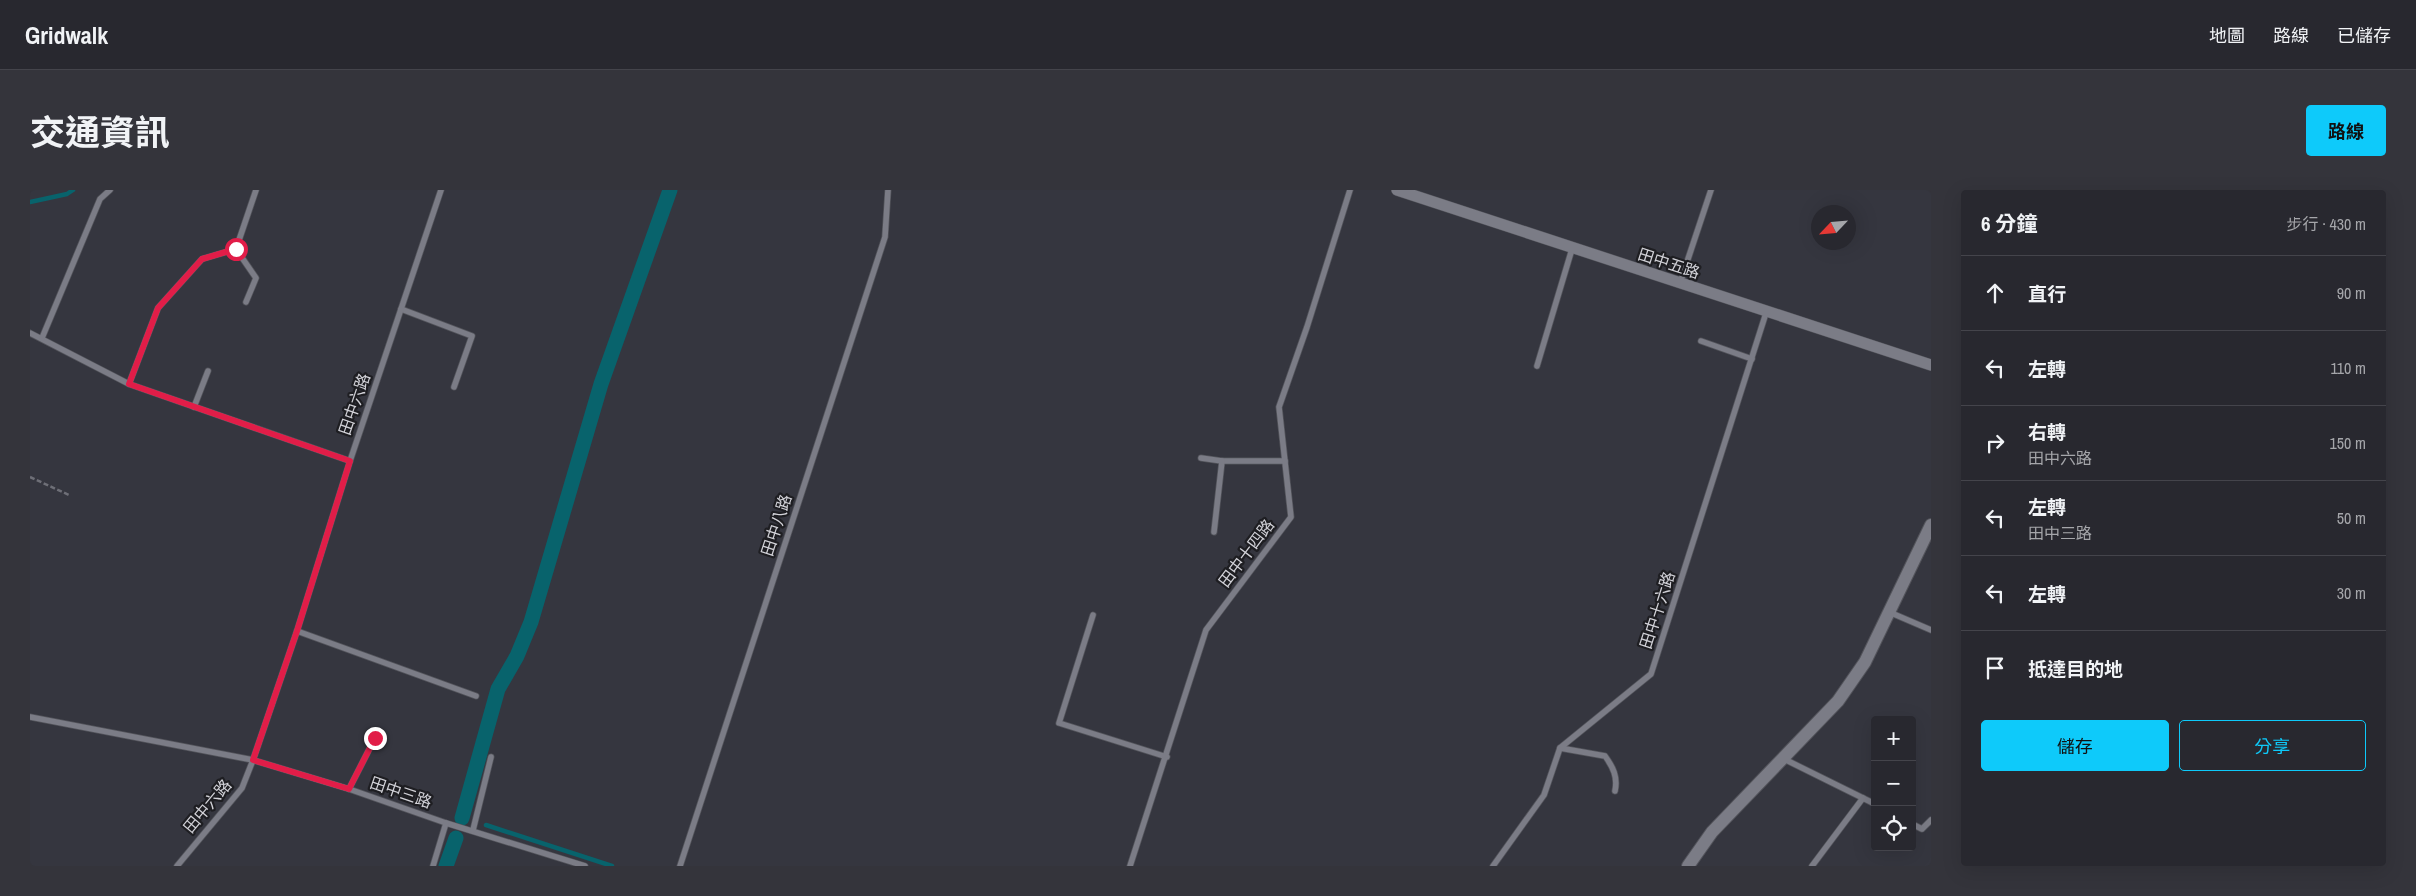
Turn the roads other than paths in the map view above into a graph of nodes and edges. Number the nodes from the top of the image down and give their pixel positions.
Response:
1 (110, 190) edge
2 (256, 190) edge
3 (441, 190) edge
4 (888, 190) edge
5 (1350, 190) edge
6 (1397, 190) edge
7 (1711, 190) edge
8 (236, 249) junction
9 (1572, 249) junction
10 (1680, 284) junction
11 (246, 302) dead end
12 (401, 309) junction
13 (1766, 313) junction
14 (30, 334) edge
15 (42, 338) junction
16 (1701, 341) dead end
17 (1752, 359) junction
18 (1931, 365) edge
19 (1537, 366) dead end
20 (208, 371) dead end
21 (129, 384) junction
22 (454, 387) dead end
23 (194, 407) junction
24 (1200, 458) dead end
25 (350, 461) junction
26 (1222, 461) junction
27 (1285, 461) junction
28 (1931, 525) edge
29 (1214, 532) dead end
30 (1889, 611) junction
31 (1093, 615) dead end
32 (1931, 630) edge
33 (297, 631) junction
34 (476, 696) dead end
35 (30, 717) edge
36 (375, 738) dead end
37 (1560, 748) junction
38 (491, 757) dead end
39 (1167, 757) junction
40 (1782, 758) junction
41 (253, 760) junction
42 (349, 789) junction
43 (1616, 792) dead end
44 (1863, 798) junction
45 (1871, 802) edge
46 (1931, 820) edge
47 (446, 823) junction
48 (1916, 826) edge
49 (473, 830) junction
50 (177, 866) edge
51 (433, 866) edge
52 (585, 866) edge
53 (680, 866) edge
54 (1130, 866) edge
55 (1493, 866) edge
56 (1688, 866) edge
57 (1812, 866) edge

1 - 15 lane
2 - 8 lane
3 - 12 lane, 田中六路
4 - 53 lane, 田中八路
5 - 27 lane, 田中十四路
6 - 9 street, 田中五路
7 - 10 lane
8 - 11 lane
8 - 21 lane
9 - 10 street, 田中五路
9 - 19 lane
10 - 13 street, 田中五路
12 - 22 lane
12 - 25 lane, 田中六路
13 - 17 lane, 田中十六路
13 - 18 street, 田中五路
14 - 15 lane
15 - 21 lane
16 - 17 lane
17 - 37 lane, 田中十六路
20 - 23 lane
21 - 23 lane
23 - 25 lane
24 - 26 lane
25 - 33 lane, 田中六路
26 - 27 lane
26 - 29 lane
27 - 39 lane, 田中十四路
28 - 30 street
30 - 32 lane
30 - 40 street
31 - 39 lane
33 - 34 lane
33 - 41 lane, 田中六路
35 - 41 lane, 田中三路
36 - 42 lane
37 - 43 lane
37 - 55 lane
38 - 49 lane
39 - 54 lane, 田中十四路
40 - 44 lane
40 - 56 street
41 - 42 lane, 田中三路
41 - 50 lane, 田中六路
42 - 47 lane, 田中三路
44 - 45 lane
44 - 57 lane
46 - 48 lane
47 - 49 lane, 田中三路
47 - 51 lane
49 - 52 lane, 田中三路

